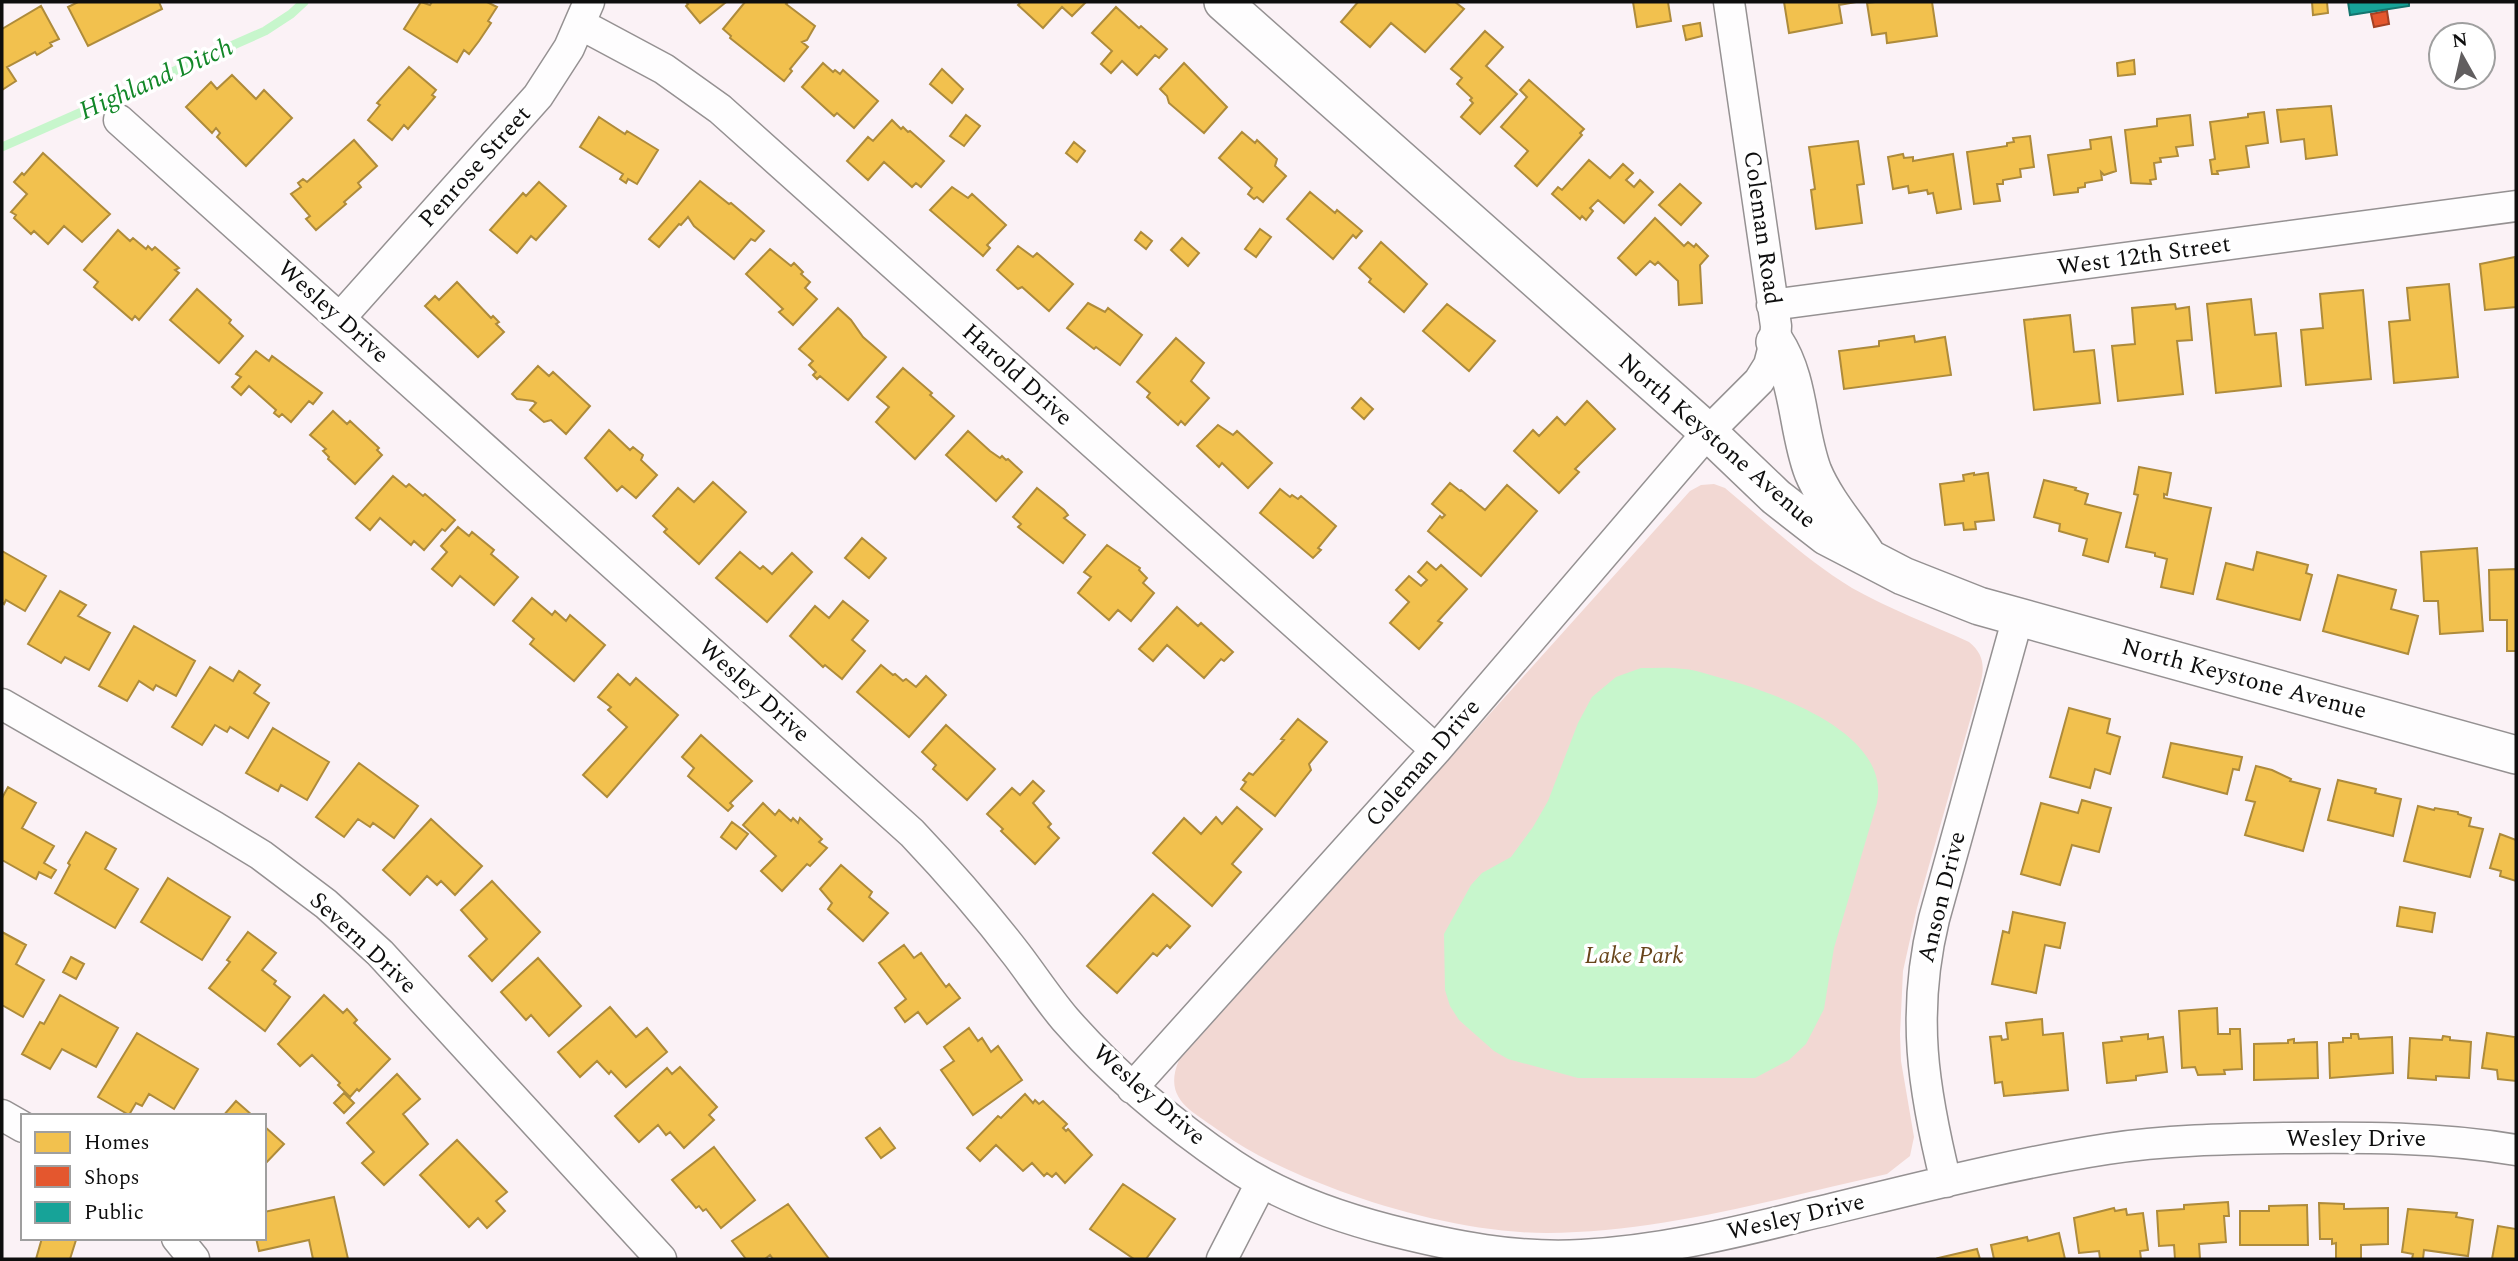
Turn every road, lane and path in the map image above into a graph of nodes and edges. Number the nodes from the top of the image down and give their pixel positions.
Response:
1 (1223, 2) edge
2 (1729, 2) edge
3 (584, 13) edge
4 (119, 120) dead end
5 (2516, 206) edge
6 (1772, 305) junction
7 (340, 318) junction
8 (1775, 342) junction
9 (1708, 432) junction
10 (1867, 555) junction
11 (2018, 617) junction
12 (2, 704) edge
13 (1436, 750) junction
14 (2516, 755) edge
15 (1132, 1088) junction
16 (2, 1115) edge
17 (21, 1126) edge
18 (2516, 1150) edge
19 (1947, 1182) junction
20 (1261, 1183) junction
21 (179, 1240) edge
22 (194, 1259) edge
23 (661, 1259) edge
24 (1222, 1259) edge

1 - 9 street, North Keystone Avenue
2 - 6 street, Coleman Road
3 - 7 street, Penrose Street
3 - 13 street, Harold Drive
4 - 7 street, Wesley Drive
5 - 6 street, West 12th Street
6 - 8 street, Coleman Road
7 - 15 street, Wesley Drive
8 - 9 street, Coleman Road
8 - 10 street
9 - 10 street, North Keystone Avenue
9 - 13 street, Coleman Drive
10 - 11 street, North Keystone Avenue
11 - 14 street, North Keystone Avenue
11 - 19 street, Anson Drive
12 - 23 street, Severn Drive
13 - 15 street, Coleman Drive
15 - 20 street, Wesley Drive
16 - 17 street
18 - 19 street, Wesley Drive
19 - 20 street, Wesley Drive
20 - 24 street
21 - 22 street

